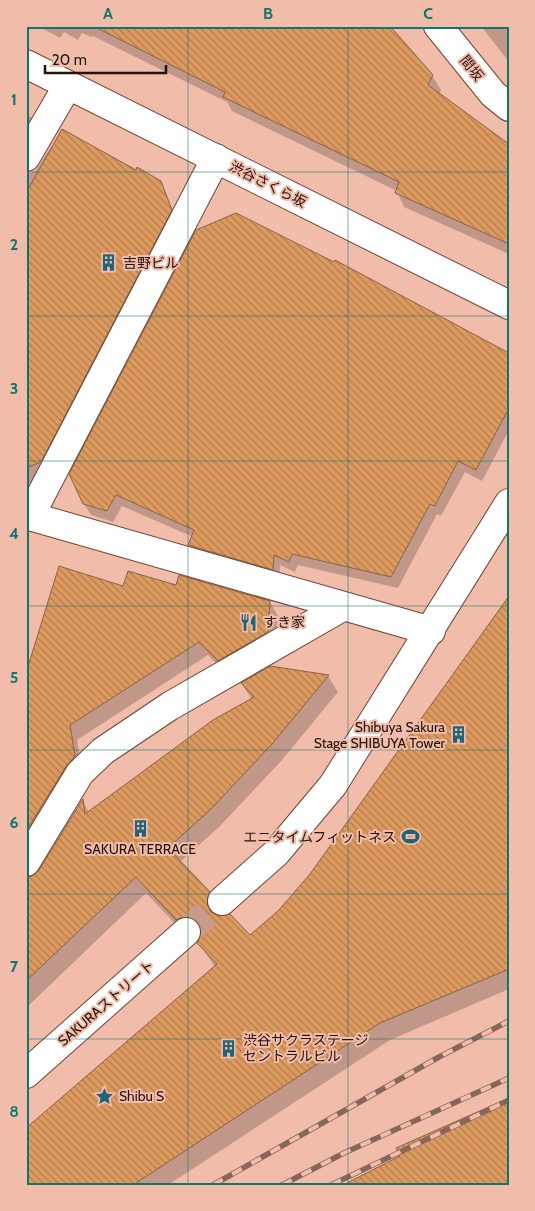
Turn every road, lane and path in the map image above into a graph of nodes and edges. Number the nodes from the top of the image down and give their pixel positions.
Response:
1 (438, 26) edge
2 (26, 64) edge
3 (68, 84) junction
4 (509, 107) edge
5 (26, 157) edge
6 (216, 158) junction
7 (509, 305) edge
8 (509, 503) edge
9 (28, 515) edge
10 (344, 606) junction
11 (431, 631) junction
12 (26, 862) edge
13 (222, 901) tunnel mouth
14 (186, 932) tunnel mouth
15 (26, 1074) edge

1 - 4 street, 間坂
2 - 3 street, 渋谷さくら坂
3 - 5 street
3 - 6 street, 渋谷さくら坂
6 - 7 street, 渋谷さくら坂
6 - 9 street
8 - 11 street
9 - 10 street
10 - 11 street
10 - 12 street
11 - 13 street
14 - 15 street, SAKURAストリート

